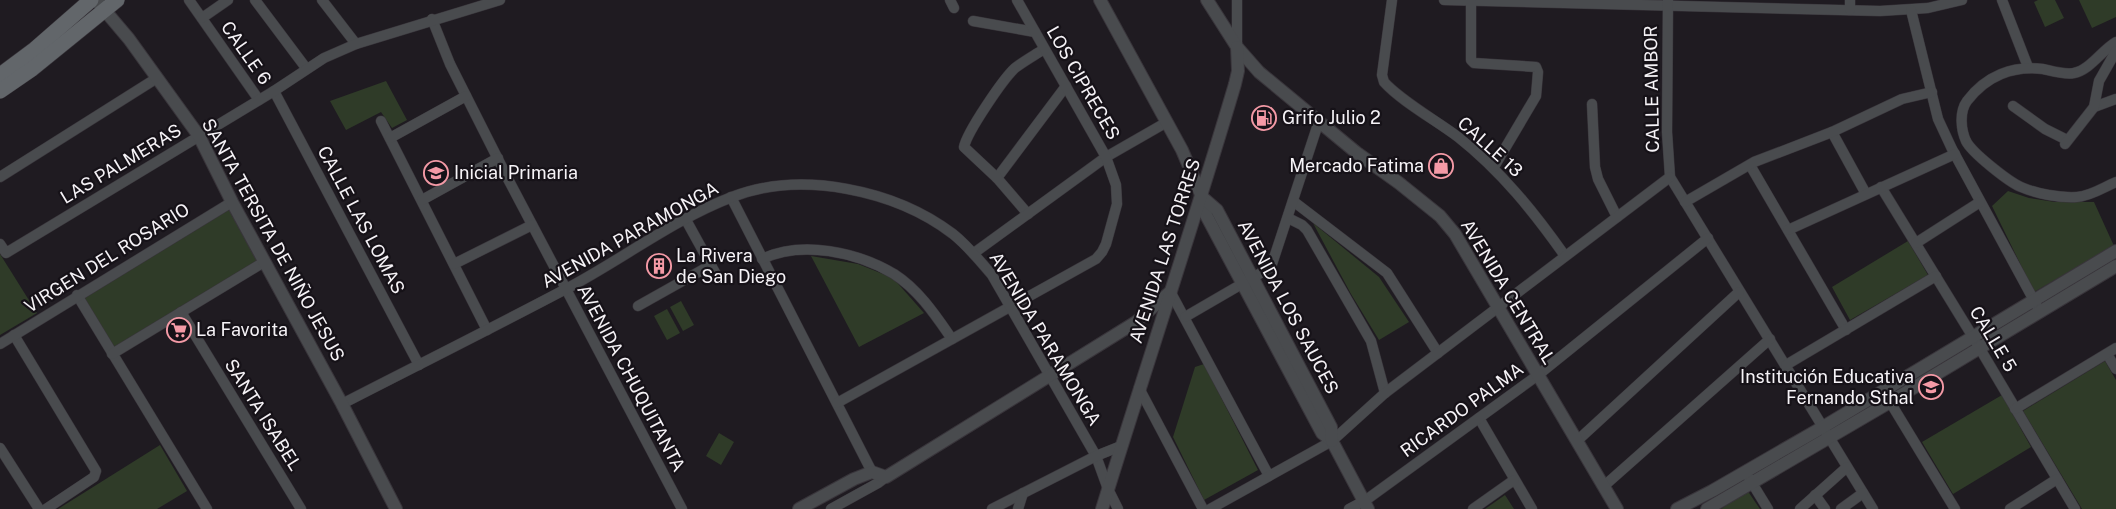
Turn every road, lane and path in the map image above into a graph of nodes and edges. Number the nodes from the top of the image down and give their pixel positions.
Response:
1 (91, 0) edge
2 (117, 0) edge
3 (189, 0) edge
4 (228, 0) edge
5 (255, 0) edge
6 (322, 0) edge
7 (500, 0) edge
8 (1017, 0) edge
9 (1100, 0) edge
10 (1207, 0) edge
11 (1237, 0) edge
12 (1392, 0) edge
13 (1444, 0) edge
14 (1962, 0) edge
15 (2002, 0) edge
16 (1470, 1) edge
17 (1668, 4) edge
18 (1723, 4) edge
19 (1927, 4) edge
20 (100, 5) edge
21 (1782, 5) edge
22 (1850, 5) edge
23 (1911, 10) junction
24 (202, 18) junction
25 (432, 19) junction
26 (973, 21) dead end
27 (1035, 32) junction
28 (2116, 42) edge
29 (356, 44) junction
30 (1237, 47) junction
31 (1044, 49) junction
32 (2116, 51) edge
33 (2028, 67) junction
34 (306, 68) junction
35 (0, 75) edge
36 (157, 78) junction
37 (1066, 86) junction
38 (0, 91) edge
39 (274, 91) junction
40 (1932, 92) junction
41 (466, 96) junction
42 (2116, 99) edge
43 (259, 100) junction
44 (1592, 104) dead end
45 (2013, 106) dead end
46 (2094, 107) junction
47 (381, 121) dead end
48 (1319, 121) junction
49 (1167, 122) junction
50 (1832, 132) junction
51 (199, 136) junction
52 (390, 138) junction
53 (1955, 154) junction
54 (1106, 156) junction
55 (498, 158) junction
56 (1750, 165) junction
57 (1494, 167) junction
58 (0, 177) edge
59 (1670, 177) junction
60 (997, 178) junction
61 (2116, 182) edge
62 (1881, 188) junction
63 (1866, 194) junction
64 (1202, 197) junction
65 (731, 198) junction
66 (422, 200) junction
67 (1293, 200) junction
68 (232, 202) junction
69 (1685, 202) junction
70 (1980, 202) junction
71 (1028, 214) junction
72 (1617, 217) junction
73 (1288, 218) junction
74 (686, 220) junction
75 (532, 225) junction
76 (1788, 230) junction
77 (1708, 238) junction
78 (1916, 243) junction
79 (3, 248) edge
80 (2116, 251) edge
81 (974, 254) junction
82 (1565, 256) junction
83 (762, 259) junction
84 (264, 262) junction
85 (454, 264) junction
86 (712, 265) junction
87 (2116, 266) edge
88 (1936, 276) junction
89 (718, 278) dead end
90 (1249, 280) junction
91 (565, 290) junction
92 (1170, 291) junction
93 (1739, 292) junction
94 (77, 295) junction
95 (2034, 300) junction
96 (638, 306) dead end
97 (1011, 307) junction
98 (1498, 308) junction
99 (2040, 311) junction
100 (181, 312) junction
101 (1184, 317) junction
102 (487, 330) junction
103 (1846, 330) junction
104 (14, 335) junction
105 (952, 339) junction
106 (1770, 339) junction
107 (1976, 342) junction
108 (0, 344) edge
109 (2111, 351) edge
110 (1438, 353) junction
111 (112, 354) junction
112 (419, 365) junction
113 (1786, 365) junction
114 (2116, 369) edge
115 (1049, 375) junction
116 (1538, 375) junction
117 (1139, 388) junction
118 (1385, 393) junction
119 (1890, 402) junction
120 (837, 403) junction
121 (342, 404) junction
122 (2015, 409) junction
123 (1479, 418) junction
124 (1826, 432) junction
125 (1578, 440) junction
126 (1332, 441) junction
127 (1121, 446) junction
128 (0, 448) edge
129 (1096, 456) junction
130 (1847, 467) junction
131 (872, 472) junction
132 (1269, 476) junction
133 (886, 477) junction
134 (1749, 477) junction
135 (2057, 479) junction
136 (1514, 480) junction
137 (1604, 486) junction
138 (1108, 489) junction
139 (1022, 493) junction
140 (1863, 493) junction
141 (1815, 495) junction
142 (1366, 505) edge
143 (39, 509) edge
144 (46, 509) edge
145 (207, 509) edge
146 (302, 509) edge
147 (396, 509) edge
148 (682, 509) edge
149 (799, 509) edge
150 (831, 509) edge
151 (992, 509) edge
152 (1018, 509) edge
153 (1102, 509) edge
154 (1118, 509) edge
155 (1203, 509) edge
156 (1210, 509) edge
157 (1349, 509) edge
158 (1473, 509) edge
159 (1532, 509) edge
160 (1617, 509) edge
161 (1677, 509) edge
162 (1707, 509) edge
163 (1768, 509) edge
164 (1800, 509) edge
165 (1826, 509) edge
166 (1841, 509) edge
167 (1873, 509) edge
168 (1955, 509) edge
169 (2010, 509) edge
170 (2075, 509) edge

1 - 35 main road
2 - 20 main road
3 - 24 street, CALLE 6
4 - 24 street
5 - 34 street
6 - 29 street
7 - 25 street, LAS PALMERAS
8 - 27 street, LOS CIPRECES
9 - 49 street, AVENIDA LOS SAUCES
10 - 30 street, AVENIDA CENTRAL
11 - 30 street, AVENIDA LAS TORRES
12 - 57 street, CALLE 13
13 - 16 street
14 - 19 street
15 - 33 street
16 - 17 street
16 - 57 street
17 - 18 street
17 - 59 street, CALLE AMBOR
18 - 21 street
19 - 23 street
20 - 36 street, SANTA TERSITA DE NIÑO JESUS
20 - 38 main road
21 - 22 street
22 - 23 street
23 - 40 street
24 - 43 street, CALLE 6
25 - 29 street, LAS PALMERAS
25 - 41 street, AVENIDA CHUQUITANTA
26 - 27 street
27 - 31 street, LOS CIPRECES
28 - 33 street
29 - 34 street, LAS PALMERAS
30 - 48 street, AVENIDA CENTRAL
30 - 64 street, AVENIDA LAS TORRES
31 - 37 street, LOS CIPRECES
31 - 60 street
32 - 46 street
33 - 61 street
34 - 39 street, LAS PALMERAS
36 - 51 street, SANTA TERSITA DE NIÑO JESUS
36 - 58 street
37 - 54 street, LOS CIPRECES
37 - 60 street
39 - 43 street, LAS PALMERAS
39 - 112 street, CALLE LAS LOMAS
40 - 50 street
40 - 53 street
41 - 52 street
41 - 55 street, AVENIDA CHUQUITANTA
42 - 46 street
43 - 51 street, LAS PALMERAS
44 - 72 street
45 - 46 street
47 - 52 street
48 - 67 street
48 - 98 street, AVENIDA CENTRAL
49 - 54 street
49 - 64 street, AVENIDA LOS SAUCES
50 - 56 street
50 - 63 street
51 - 68 street, SANTA TERSITA DE NIÑO JESUS
51 - 79 street, LAS PALMERAS
52 - 66 street
53 - 62 street
53 - 70 street
54 - 71 street
54 - 97 street, LOS CIPRECES
55 - 66 street
55 - 75 street, AVENIDA CHUQUITANTA
56 - 69 street
56 - 76 street
57 - 82 street, CALLE 13
59 - 69 street
59 - 72 street
60 - 71 street
62 - 63 street
62 - 78 street, CALLE 5
63 - 76 street
64 - 90 street, AVENIDA LOS SAUCES
64 - 92 street, AVENIDA LAS TORRES
65 - 74 street, AVENIDA PARAMONGA
65 - 81 street, AVENIDA PARAMONGA
65 - 83 street
66 - 85 street
67 - 73 street
67 - 110 street
68 - 84 street, SANTA TERSITA DE NIÑO JESUS
68 - 94 street, VIRGEN DEL ROSARIO
69 - 77 street
70 - 78 street
70 - 95 street
71 - 81 street
72 - 82 street
73 - 90 street
73 - 118 street
74 - 86 street
74 - 91 street, AVENIDA PARAMONGA
75 - 85 street
75 - 91 street, AVENIDA CHUQUITANTA
76 - 103 street
77 - 93 street
77 - 116 street, RICARDO PALMA
78 - 88 street, CALLE 5
80 - 95 street
81 - 97 street, AVENIDA PARAMONGA
82 - 98 street
83 - 105 street
83 - 120 street
84 - 100 street
84 - 121 street, SANTA TERSITA DE NIÑO JESUS
85 - 102 street
86 - 89 street
86 - 96 street
87 - 99 street
88 - 103 street
88 - 107 street, CALLE 5
90 - 101 street
90 - 126 street, AVENIDA LOS SAUCES
91 - 102 street, AVENIDA PARAMONGA
91 - 148 street, AVENIDA CHUQUITANTA
92 - 101 street
92 - 115 street
92 - 117 street, AVENIDA LAS TORRES
93 - 106 street
93 - 125 street
94 - 104 street, VIRGEN DEL ROSARIO
94 - 111 street
95 - 99 street
95 - 107 street
97 - 105 street
97 - 115 street, AVENIDA PARAMONGA
98 - 110 street
98 - 116 street, AVENIDA CENTRAL
99 - 107 street
100 - 111 street
100 - 146 street, SANTA ISABEL
101 - 132 street
102 - 112 street, AVENIDA PARAMONGA
103 - 113 street
104 - 108 street, VIRGEN DEL ROSARIO
104 - 144 street
105 - 120 street
106 - 113 street
106 - 137 street
107 - 119 street
107 - 122 street, CALLE 5
107 - 124 street
109 - 114 street
109 - 122 street
110 - 118 street
111 - 145 street
112 - 121 street, AVENIDA PARAMONGA
113 - 124 street
115 - 129 street, AVENIDA PARAMONGA
115 - 133 street
116 - 123 street, RICARDO PALMA
116 - 125 street, AVENIDA CENTRAL
117 - 127 street, AVENIDA LAS TORRES
117 - 155 street
118 - 126 street
119 - 124 street
119 - 168 street
120 - 131 street
121 - 147 street, SANTA TERSITA DE NIÑO JESUS
122 - 135 street, CALLE 5
123 - 136 street
123 - 142 street, RICARDO PALMA
124 - 130 street
124 - 134 street
125 - 137 street, AVENIDA CENTRAL
126 - 132 street
126 - 142 street, AVENIDA LOS SAUCES
127 - 129 street
127 - 138 street, AVENIDA LAS TORRES
128 - 143 street
129 - 138 street, AVENIDA PARAMONGA
129 - 139 street
130 - 140 street
130 - 141 street
131 - 133 street
131 - 149 street
132 - 156 street
133 - 150 street
134 - 161 street
134 - 162 street
134 - 163 street
135 - 169 street
135 - 170 street, CALLE 5
136 - 158 street
136 - 159 street
137 - 160 street, AVENIDA CENTRAL
138 - 153 street, AVENIDA LAS TORRES
138 - 154 street, AVENIDA PARAMONGA
139 - 151 street
139 - 152 street
140 - 166 street
140 - 167 street
141 - 164 street
141 - 165 street
142 - 157 street, RICARDO PALMA

